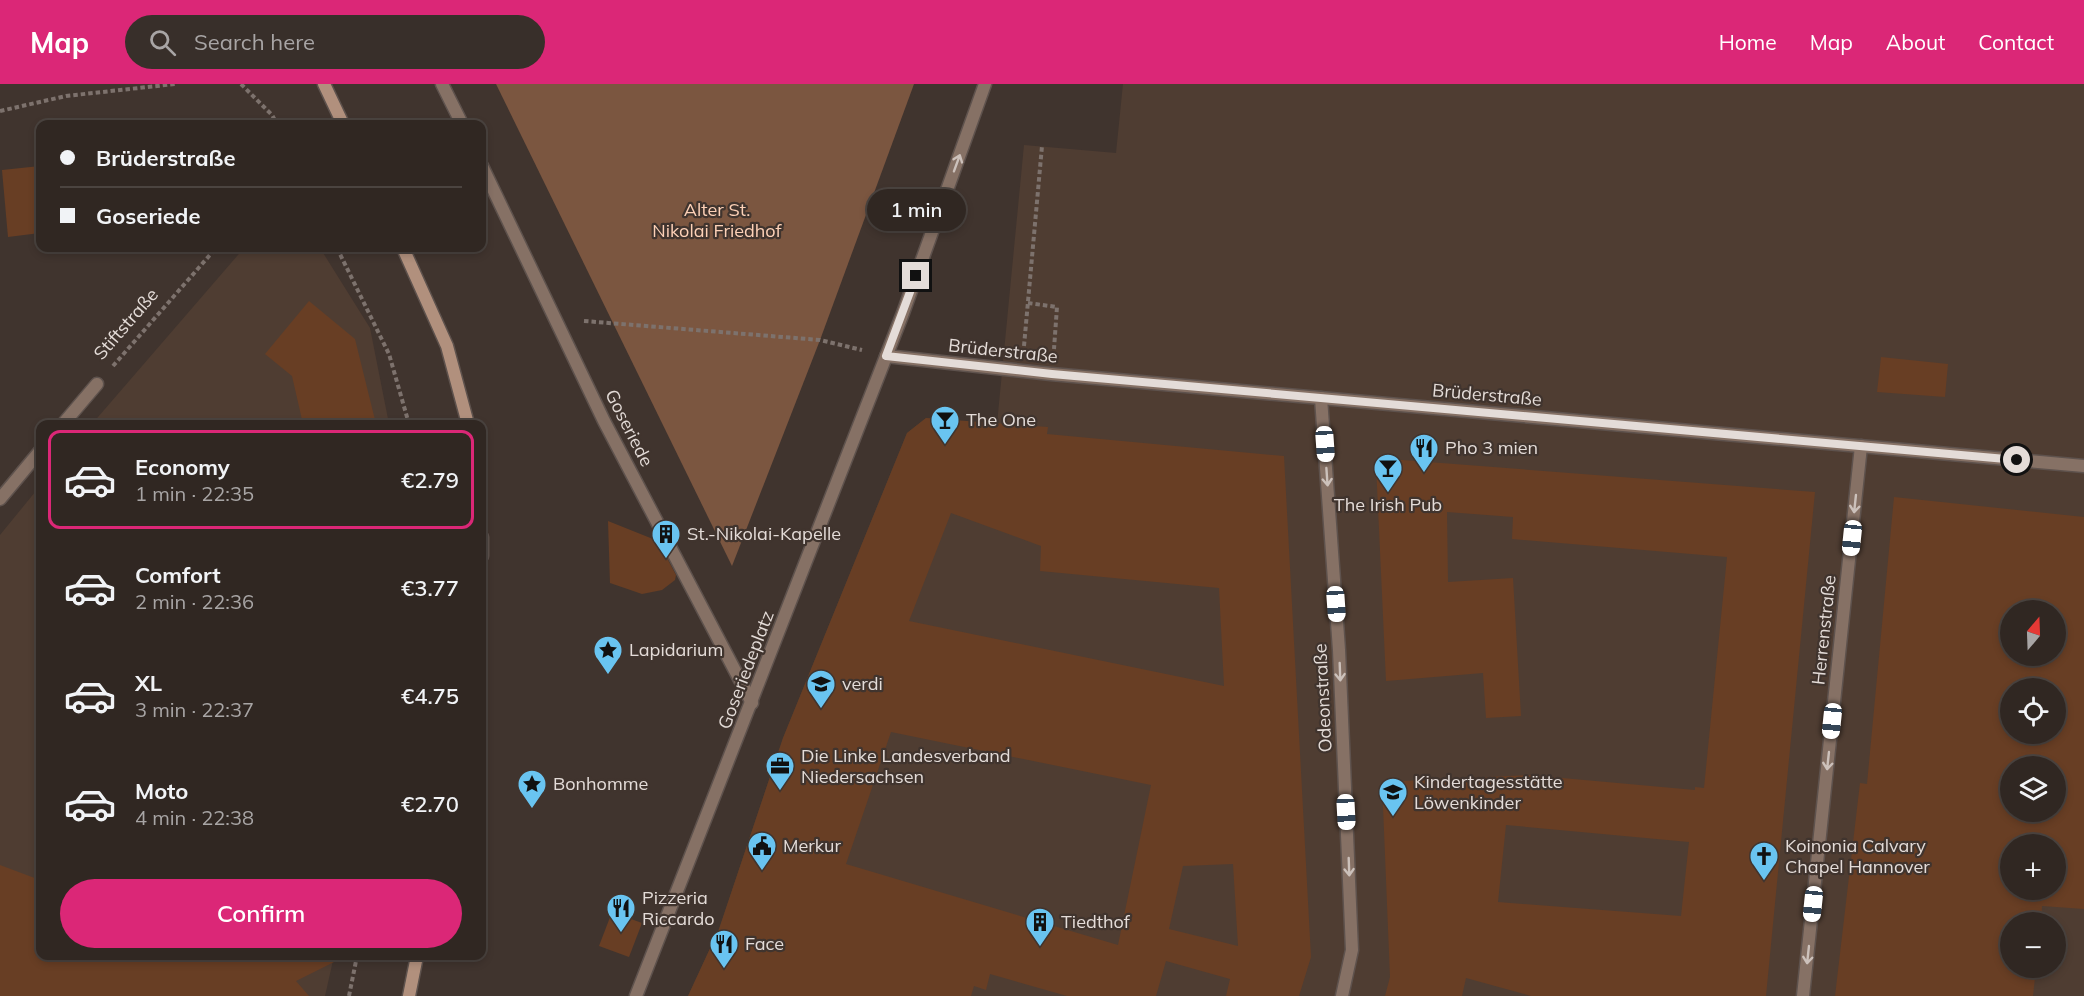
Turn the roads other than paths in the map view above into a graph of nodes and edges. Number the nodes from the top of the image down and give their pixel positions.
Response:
1 (324, 84) edge
2 (442, 84) edge
3 (985, 84) edge
4 (341, 120) edge
5 (460, 120) edge
6 (486, 174) edge
7 (405, 252) edge
8 (886, 356) junction
9 (97, 384) road end
10 (1322, 398) junction
11 (66, 420) edge
12 (467, 420) edge
13 (1862, 446) junction
14 (36, 456) edge
15 (2084, 466) edge
16 (0, 499) edge
17 (752, 703) junction
18 (416, 960) edge
19 (410, 996) edge
20 (636, 996) edge
21 (1342, 996) edge
22 (1803, 996) edge

1 - 4 street
2 - 5 street
8 -> 3 street
6 - 17 street, Goseriede
7 - 12 street
8 - 10 street, Brüderstraße
8 - 17 street, Goseriedeplatz
9 - 11 street, Stiftstraße
10 - 13 street, Brüderstraße
10 -> 21 street, Odeonstraße
13 - 15 street, Brüderstraße
13 -> 22 street, Herrenstraße
14 - 16 street
17 - 20 street, Goseriedeplatz
18 - 19 street

